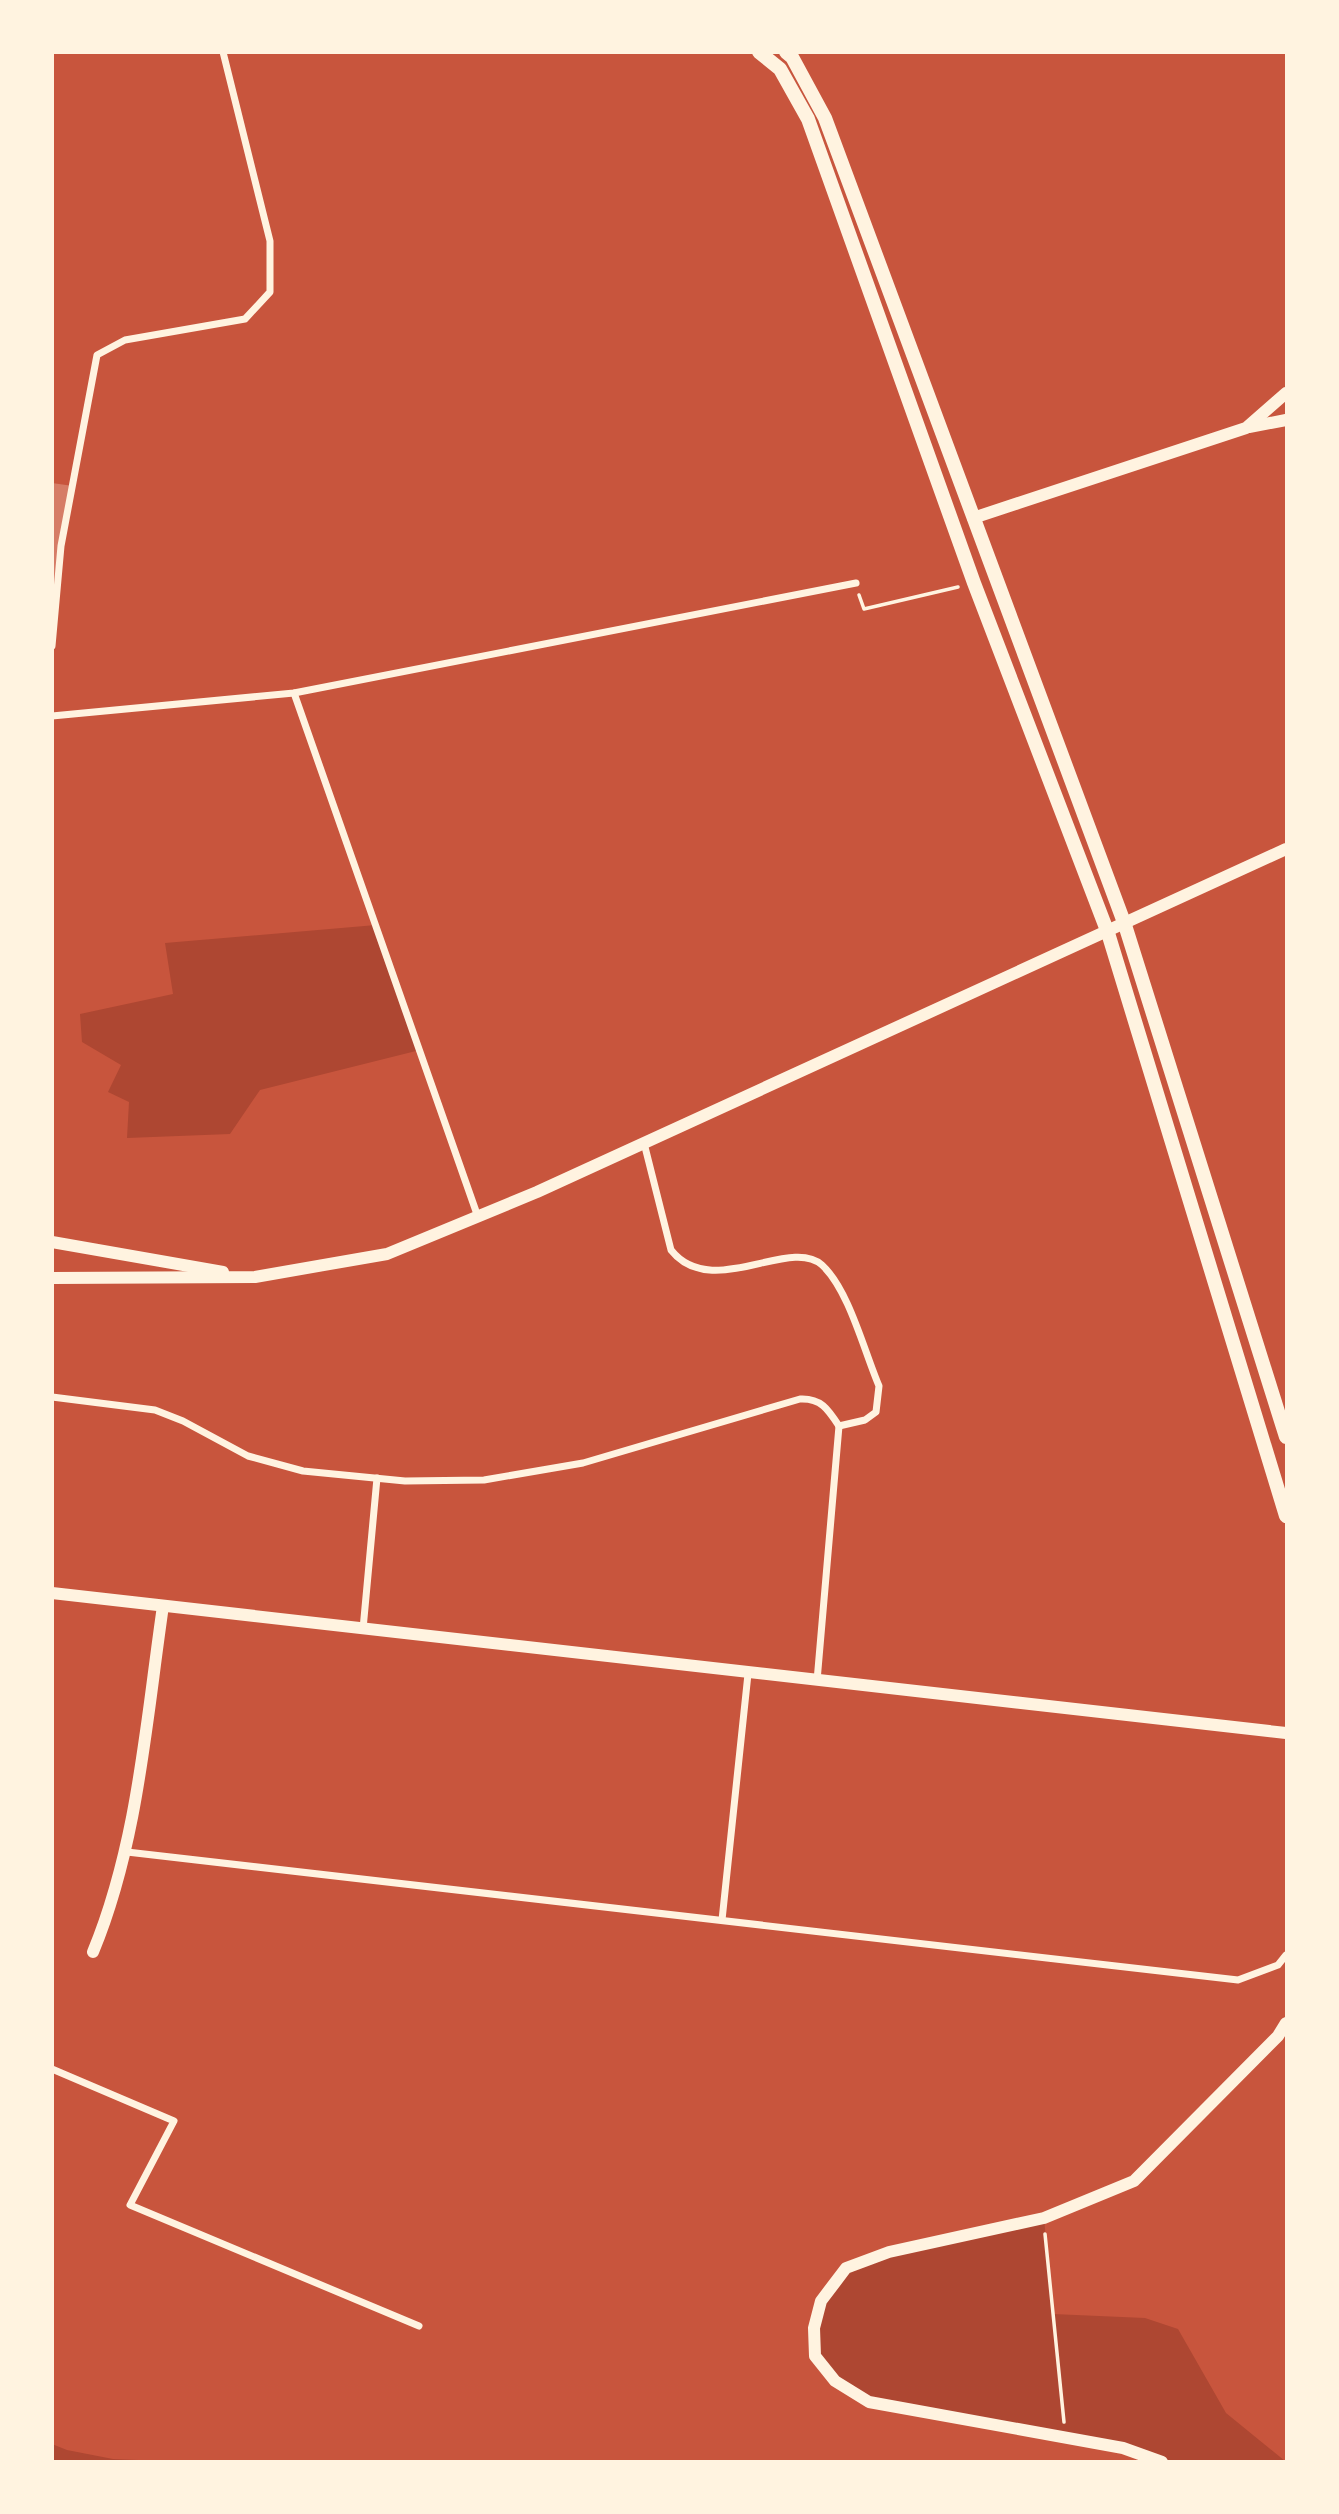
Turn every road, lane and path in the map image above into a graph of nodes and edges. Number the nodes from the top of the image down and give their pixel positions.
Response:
1 (223, 52) edge
2 (759, 52) edge
3 (786, 52) edge
4 (1286, 393) edge
5 (1286, 420) edge
6 (1246, 428) junction
7 (973, 517) junction
8 (856, 583) joint
9 (974, 583) junction
10 (52, 646) edge
11 (294, 693) junction
12 (52, 716) edge
13 (1286, 849) edge
14 (1125, 925) junction
15 (1108, 933) junction
16 (644, 1143) junction
17 (479, 1218) junction
18 (52, 1242) edge
19 (255, 1277) junction
20 (52, 1278) edge
21 (52, 1396) edge
22 (839, 1426) junction
23 (1286, 1437) edge
24 (377, 1478) junction
25 (1286, 1516) edge
26 (52, 1593) edge
27 (163, 1606) junction
28 (363, 1629) junction
29 (748, 1674) junction
30 (817, 1681) junction
31 (1286, 1733) edge
32 (127, 1852) junction
33 (722, 1920) junction
34 (93, 1952) dead end
35 (1286, 1955) edge
36 (1286, 2023) edge
37 (52, 2069) edge
38 (1044, 2218) junction
39 (419, 2326) dead end
40 (1066, 2438) junction
41 (1162, 2462) edge

1 - 10 street
2 - 9 main road
3 - 7 main road
4 - 6 street
5 - 6 street
6 - 7 street
7 - 14 main road
8 - 9 path
8 - 11 street
9 - 15 main road
11 - 12 street
11 - 17 street
13 - 14 street
14 - 15 street
14 - 23 main road
15 - 16 street
15 - 25 main road
16 - 17 street
16 - 22 street
17 - 19 street
18 - 19 street
19 - 20 street
21 - 24 street
22 - 24 street
22 - 30 street
24 - 28 street
26 - 27 street
27 - 28 street
27 - 32 street
28 - 29 street
29 - 30 street
29 - 33 street
30 - 31 street
32 - 33 street
32 - 34 street
33 - 35 street
36 - 38 street
37 - 39 street
38 - 40 path
38 - 40 street
40 - 41 street

